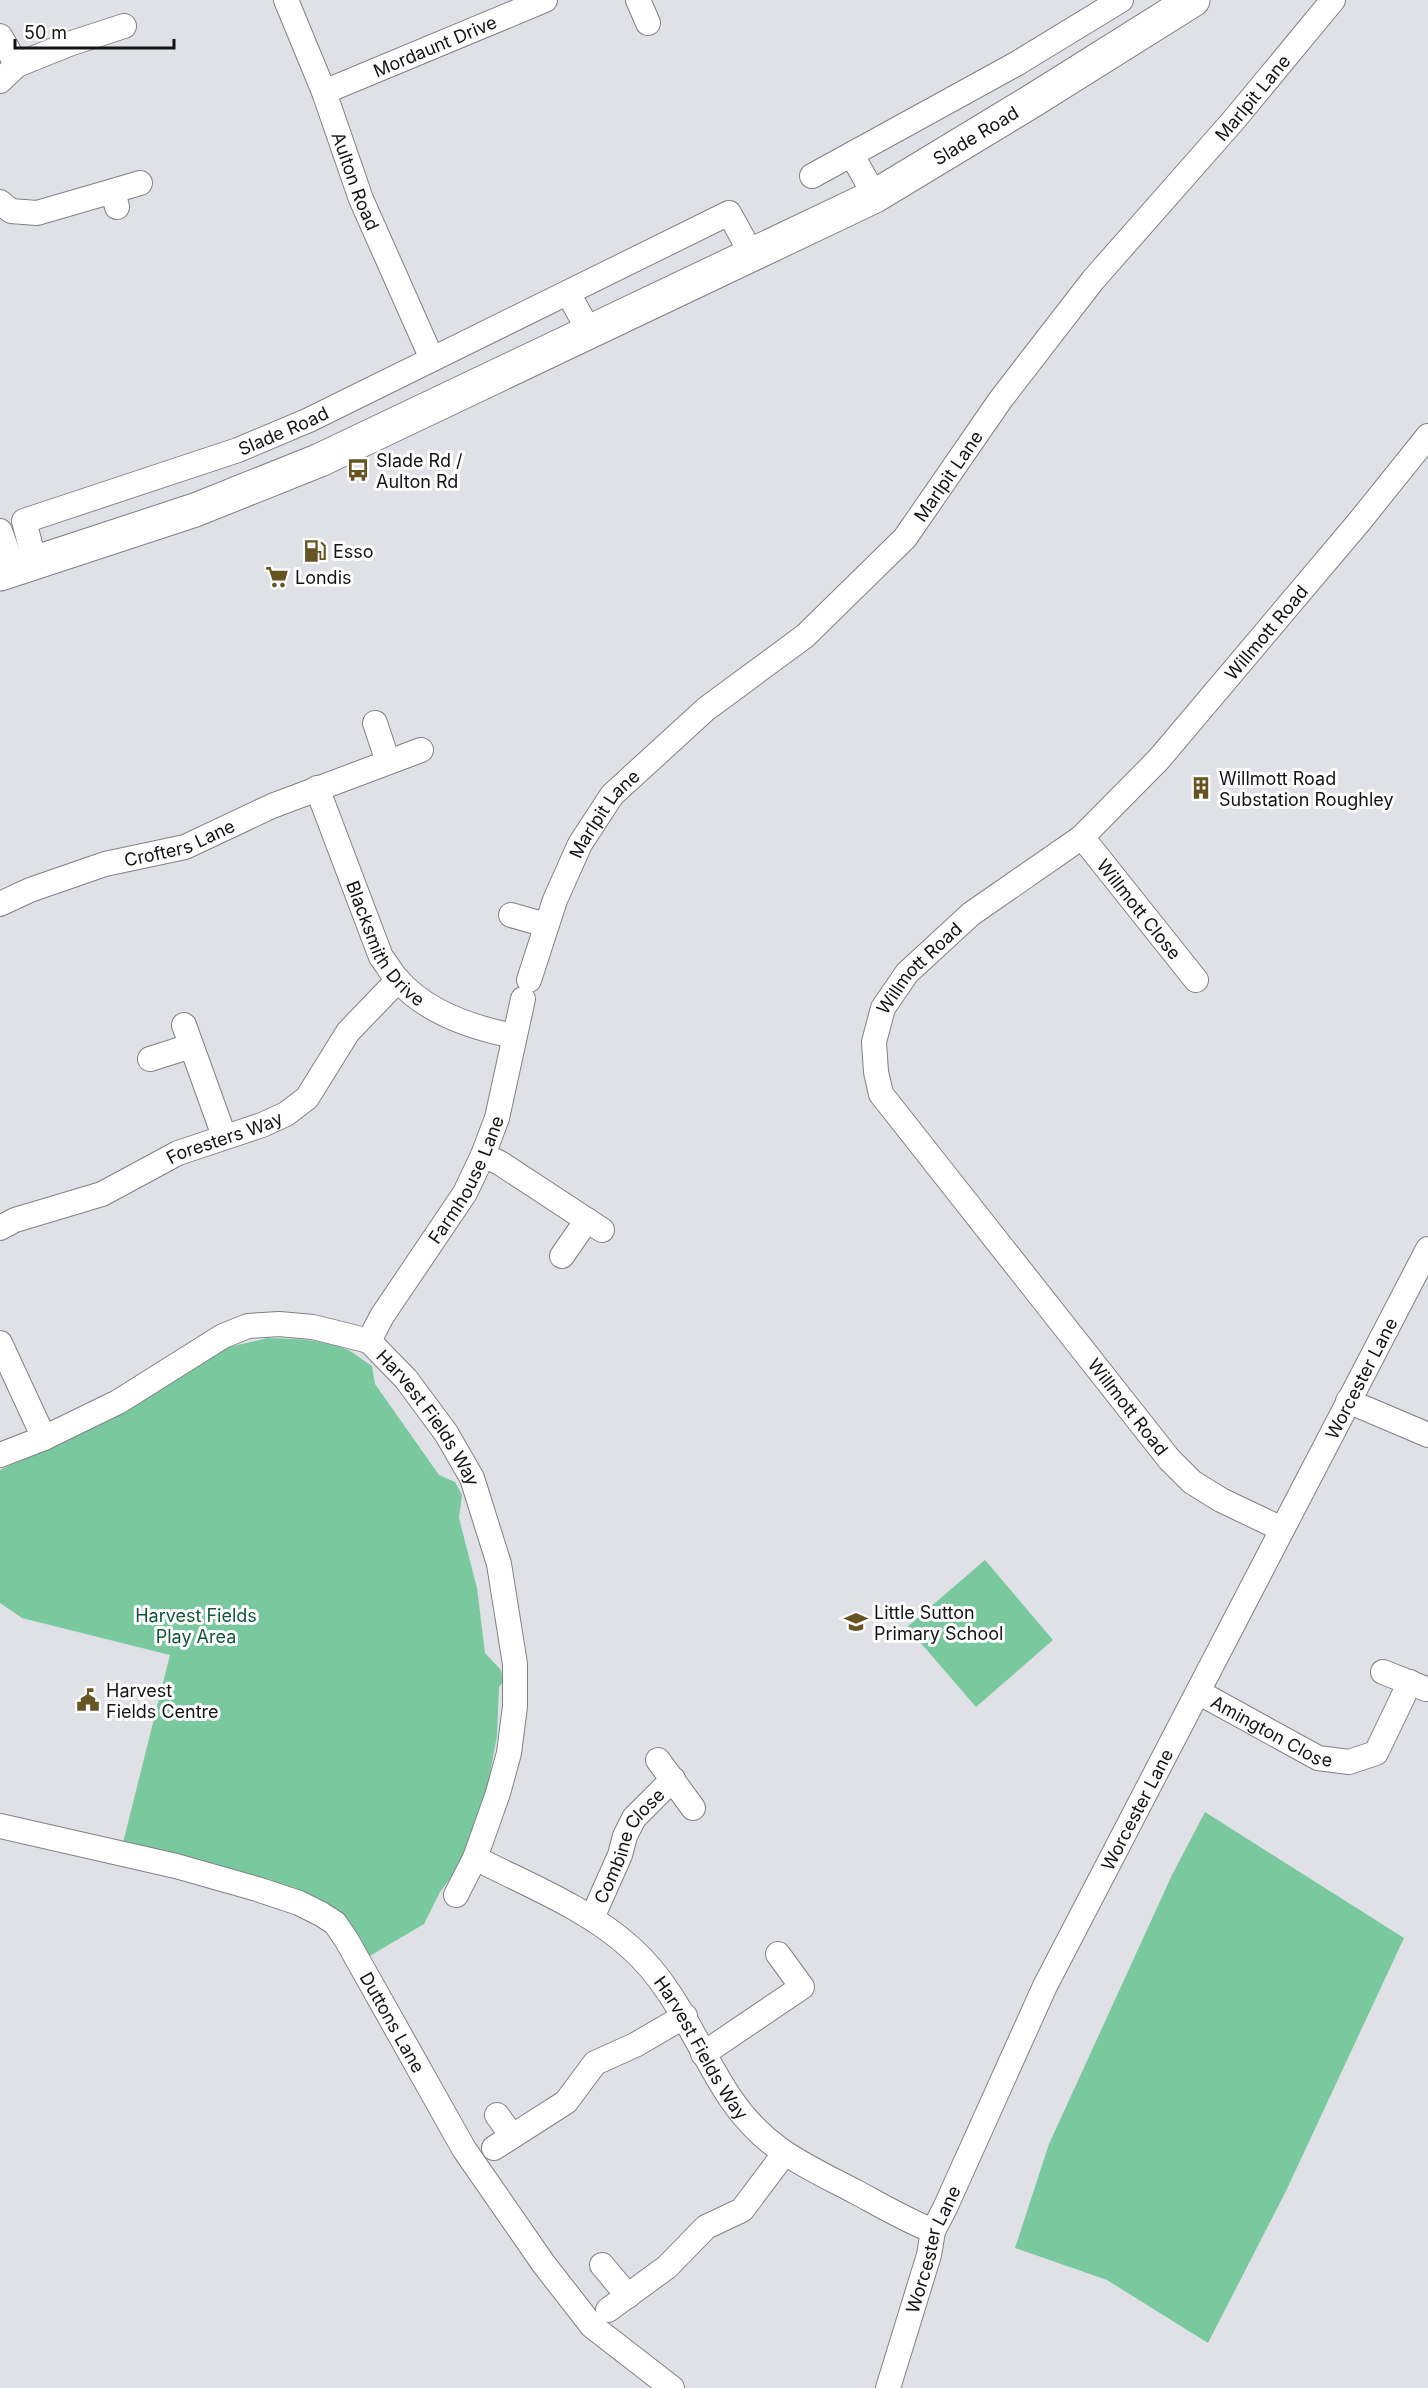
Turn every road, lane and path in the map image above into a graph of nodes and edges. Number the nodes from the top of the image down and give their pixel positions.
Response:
1 (286, 0) edge
2 (545, 0) edge
3 (638, 0) edge
4 (1121, 0) edge
5 (1193, 0) edge
6 (1333, 0) edge
7 (648, 23) dead end
8 (124, 26) dead end
9 (0, 36) edge
10 (8, 73) edge
11 (324, 92) junction
12 (852, 155) junction
13 (812, 176) dead end
14 (140, 183) dead end
15 (875, 196) junction
16 (0, 202) edge
17 (751, 253) junction
18 (568, 292) junction
19 (589, 331) junction
20 (432, 359) junction
21 (309, 420) junction
22 (1428, 436) edge
23 (324, 458) junction
24 (0, 531) edge
25 (17, 569) edge
26 (375, 723) dead end
27 (421, 750) dead end
28 (388, 762) junction
29 (317, 788) junction
30 (1082, 837) junction
31 (0, 904) edge
32 (511, 915) dead end
33 (546, 925) junction
34 (398, 980) junction
35 (1196, 980) dead end
36 (526, 990) joint
37 (514, 1036) junction
38 (150, 1059) dead end
39 (225, 1136) junction
40 (483, 1155) junction
41 (0, 1228) edge
42 (1428, 1249) edge
43 (562, 1256) dead end
44 (369, 1341) junction
45 (0, 1342) edge
46 (1348, 1401) junction
47 (1428, 1436) edge
48 (44, 1438) junction
49 (0, 1455) edge
50 (1282, 1529) junction
51 (1383, 1672) dead end
52 (1198, 1692) junction
53 (658, 1760) dead end
54 (673, 1779) junction
55 (693, 1808) dead end
56 (0, 1826) edge
57 (475, 1858) junction
58 (456, 1895) dead end
59 (592, 1918) junction
60 (778, 1954) dead end
61 (685, 2016) junction
62 (703, 2054) junction
63 (497, 2115) dead end
64 (784, 2154) junction
65 (933, 2230) junction
66 (602, 2265) dead end
67 (628, 2296) junction
68 (608, 2310) dead end
69 (672, 2388) edge
70 (888, 2388) edge

1 - 11 street, Aulton Road
2 - 11 street, Mordaunt Drive
3 - 7 street
4 - 12 street
5 - 15 main road, Slade Road
6 - 33 street, Marlpit Lane
8 - 10 street
9 - 10 street
11 - 20 street, Aulton Road
12 - 13 street
12 - 15 street
14 - 16 street
15 - 17 main road, Slade Road
17 - 18 street, Slade Road
17 - 19 main road, Slade Road
18 - 19 street
18 - 20 street, Slade Road
19 - 23 main road, Slade Road
20 - 21 street, Slade Road
21 - 23 street
21 - 25 street, Slade Road
22 - 30 street, Willmott Road
23 - 25 main road, Slade Road
24 - 25 street
26 - 28 street
27 - 28 street, Crofters Lane
28 - 29 street, Crofters Lane
29 - 31 street, Crofters Lane
29 - 34 street, Blacksmith Drive
30 - 35 street, Willmott Close
30 - 50 street, Willmott Road
32 - 33 street
33 - 36 street, Marlpit Lane
34 - 37 street, Blacksmith Drive
34 - 39 street, Foresters Way
36 - 37 street, Farmhouse Lane
37 - 40 street, Farmhouse Lane
38 - 39 street
39 - 41 street, Foresters Way
40 - 43 street
40 - 44 street, Farmhouse Lane
42 - 46 street, Worcester Lane
44 - 48 street, Harvest Fields Way
44 - 57 street, Harvest Fields Way
45 - 48 street
46 - 47 street
46 - 50 street, Worcester Lane
48 - 49 street, Harvest Fields Way
50 - 52 street, Worcester Lane
51 - 52 street, Amington Close
52 - 65 street, Worcester Lane
53 - 54 street, Combine Close
54 - 55 street, Combine Close
54 - 59 street, Combine Close
56 - 69 street, Duttons Lane
57 - 58 street, Harvest Fields Way
57 - 59 street, Harvest Fields Way
59 - 61 street, Harvest Fields Way
60 - 62 street
61 - 62 street, Harvest Fields Way
61 - 63 street
62 - 64 street, Harvest Fields Way
64 - 65 street, Harvest Fields Way
64 - 67 street
65 - 70 street, Worcester Lane
66 - 67 street
67 - 68 street

